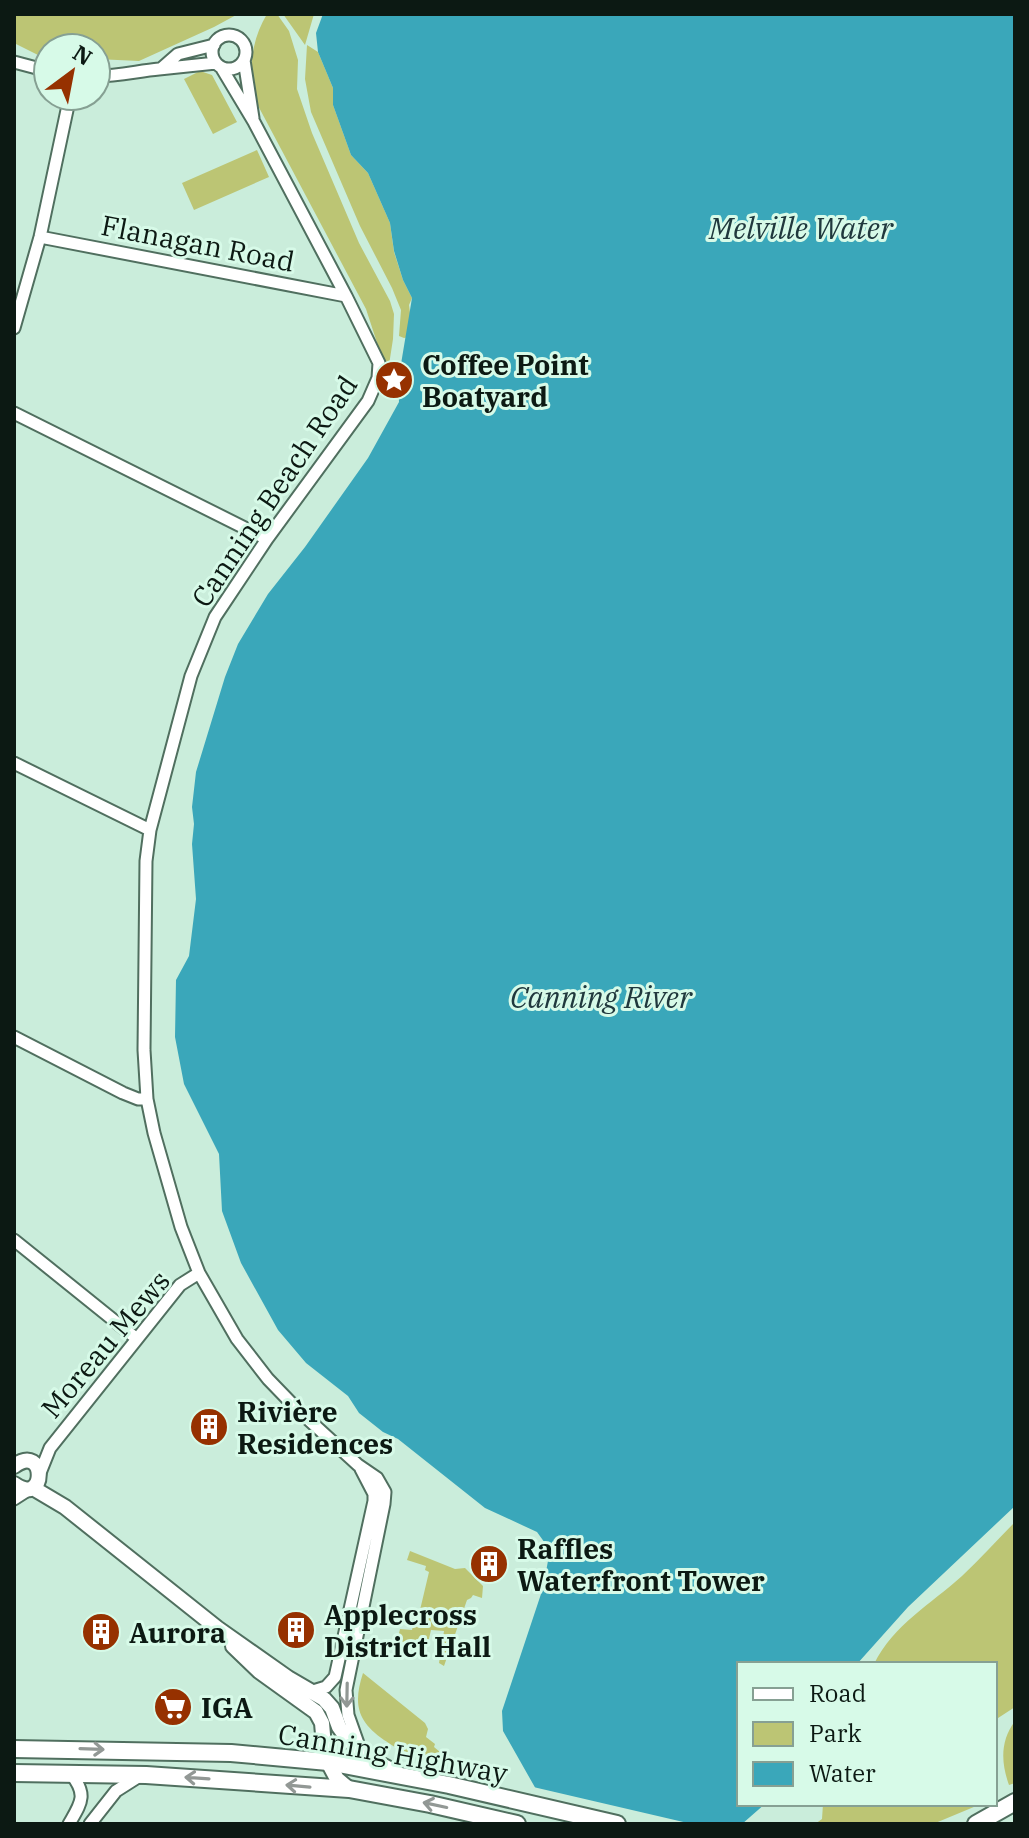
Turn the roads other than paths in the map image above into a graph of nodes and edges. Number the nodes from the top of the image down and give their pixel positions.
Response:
1 (214, 45) junction
2 (244, 60) junction
3 (219, 65) junction
4 (162, 68) junction
5 (112, 76) edge
6 (67, 112) edge
7 (254, 122) junction
8 (40, 237) junction
9 (346, 296) junction
10 (14, 328) edge
11 (14, 413) edge
12 (267, 539) junction
13 (14, 763) edge
14 (150, 830) junction
15 (14, 1037) edge
16 (147, 1099) junction
17 (14, 1240) edge
18 (199, 1273) junction
19 (137, 1339) junction
20 (50, 1448) junction
21 (19, 1461) edge
22 (358, 1465) junction
23 (31, 1482) edge
24 (14, 1499) edge
25 (217, 1628) junction
26 (313, 1691) junction
27 (14, 1749) edge
28 (361, 1750) junction
29 (328, 1762) junction
30 (14, 1773) edge
31 (71, 1774) junction
32 (146, 1775) junction
33 (401, 1775) junction
34 (349, 1789) junction
35 (1015, 1802) edge
36 (514, 1823) edge
37 (69, 1824) edge
38 (90, 1824) edge
39 (617, 1824) edge
40 (976, 1824) edge

1 - 2 street
1 - 3 street
1 - 4 street
2 - 3 street
2 - 7 street, Canning Beach Road
3 - 4 street
3 - 7 street, Canning Beach Road
4 - 5 street
6 - 8 street
7 - 9 street, Canning Beach Road
8 - 9 street, Flanagan Road
8 - 10 street
9 - 12 street, Canning Beach Road
11 - 12 street
12 - 14 street, Canning Beach Road
13 - 14 street
14 - 16 street, Canning Beach Road
15 - 16 street
16 - 18 street, Canning Beach Road
17 - 19 street
18 - 19 street, Moreau Mews
18 - 22 street, Canning Beach Road
19 - 20 street, Moreau Mews
20 - 21 street, Moreau Mews
20 - 23 street, Moreau Mews
21 - 23 main road
22 - 26 street, Canning Beach Road
22 -> 28 street, Canning Beach Road
23 - 24 street
23 - 25 main road
25 - 26 main road
25 - 29 main road
26 - 28 main road
27 -> 29 highway, Canning Highway
28 - 33 main road
29 - 33 highway, Canning Highway
29 - 34 main road
30 - 31 highway, Canning Highway
31 - 32 highway, Canning Highway
31 - 37 street
34 -> 32 highway, Canning Highway
32 - 38 street
33 - 39 highway, Canning Highway
36 -> 34 highway, Canning Highway
35 - 40 highway

